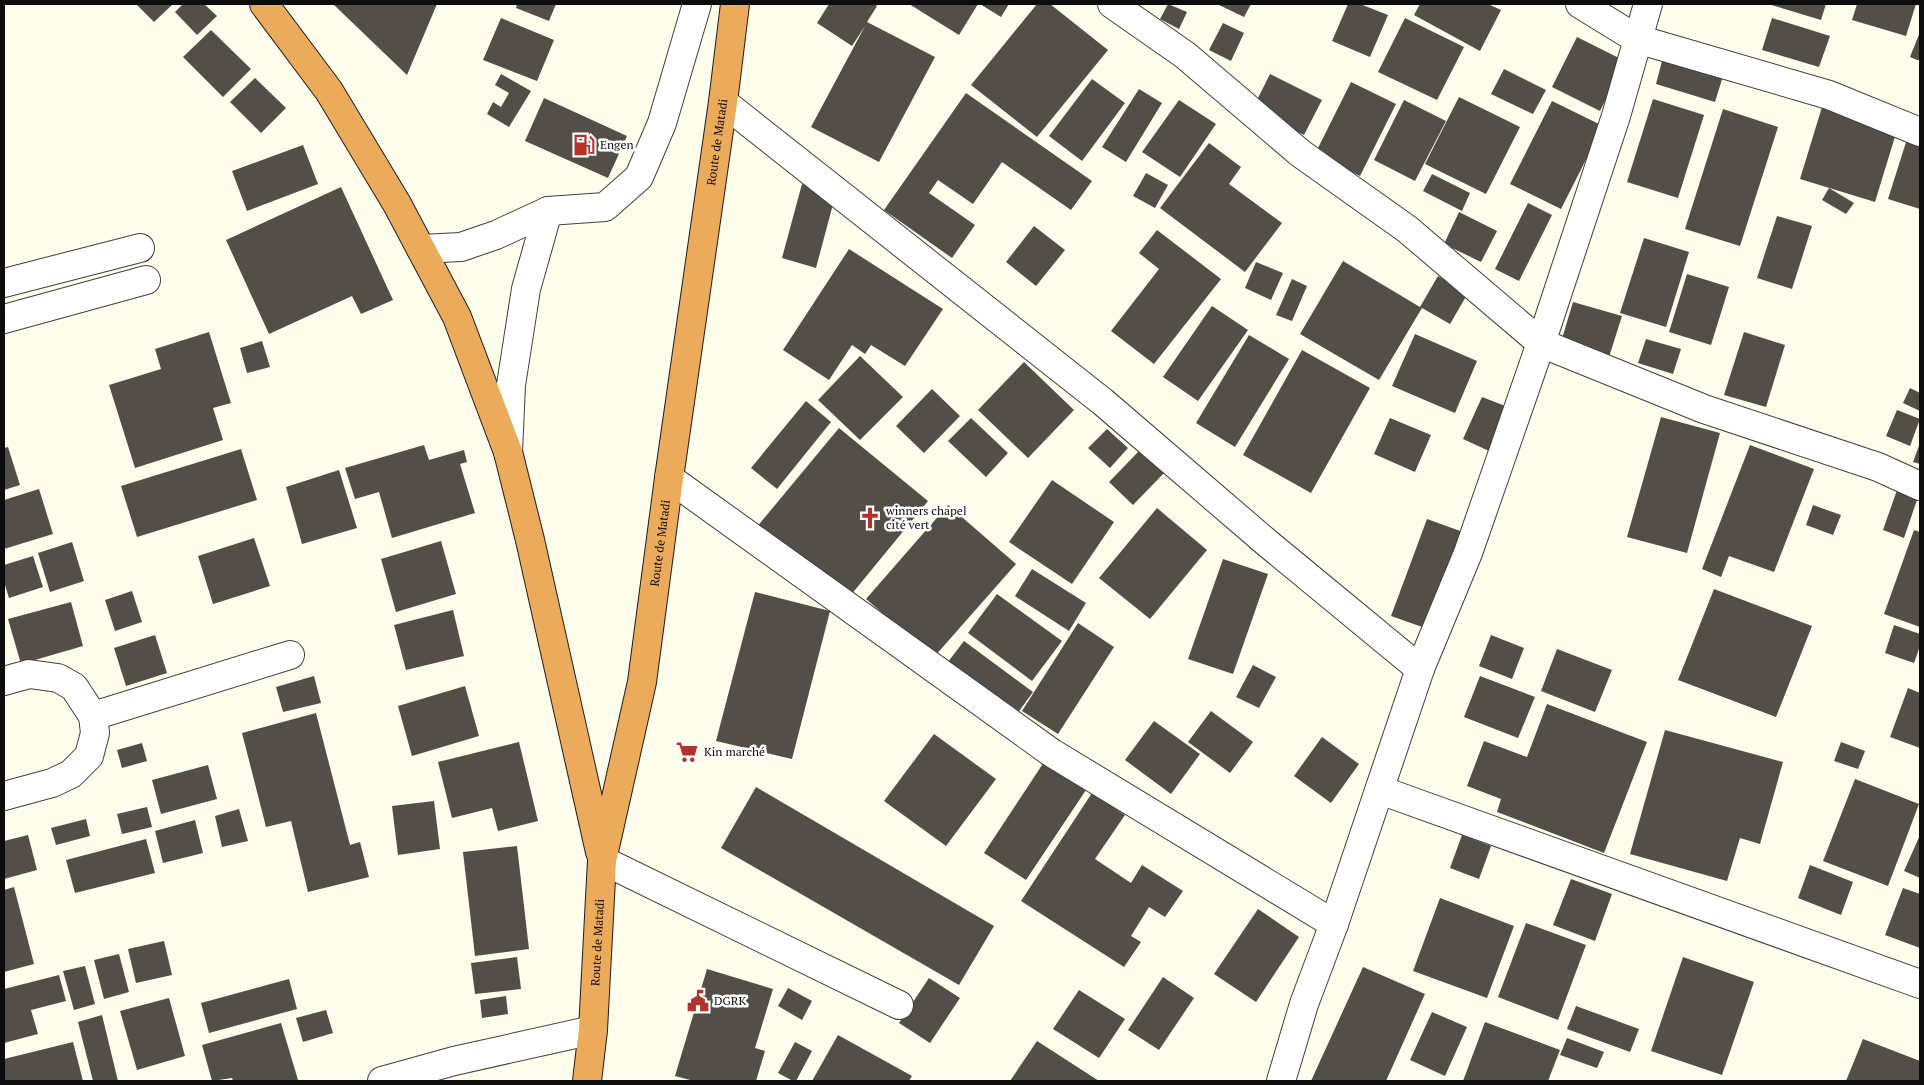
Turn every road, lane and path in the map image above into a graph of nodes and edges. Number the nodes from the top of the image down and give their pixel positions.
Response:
1 (264, 4) edge
2 (696, 4) edge
3 (735, 4) edge
4 (1112, 4) edge
5 (1580, 4) edge
6 (1648, 4) edge
7 (1637, 39) junction
8 (723, 102) junction
9 (1920, 132) edge
10 (548, 211) junction
11 (140, 248) dead end
12 (421, 249) junction
13 (146, 280) dead end
14 (4, 283) edge
15 (4, 319) edge
16 (1541, 343) junction
17 (508, 452) junction
18 (669, 478) junction
19 (1920, 486) edge
20 (290, 655) dead end
21 (1420, 669) junction
22 (4, 681) edge
23 (94, 716) junction
24 (1380, 790) junction
25 (4, 796) edge
26 (602, 860) junction
27 (1334, 924) junction
28 (1920, 984) edge
29 (899, 1005) dead end
30 (593, 1030) junction
31 (382, 1081) edge
32 (587, 1081) edge
33 (1281, 1081) edge

1 - 12 highway
2 - 10 street
3 - 8 highway, Route de Matadi
4 - 16 street
5 - 7 street
6 - 7 street
7 - 9 street
7 - 16 street
8 - 18 highway, Route de Matadi
8 - 21 street
10 - 12 street
10 - 17 street
11 - 14 street
12 - 17 highway
13 - 15 street
16 - 19 street
16 - 21 street
17 - 26 highway
18 - 26 highway, Route de Matadi
18 - 27 street
20 - 23 street
21 - 24 street
22 - 23 street
23 - 25 street
24 - 27 street
24 - 28 street
26 - 29 street
26 - 30 highway, Route de Matadi
27 - 33 street
30 - 31 street
30 - 32 highway, Route de Matadi

